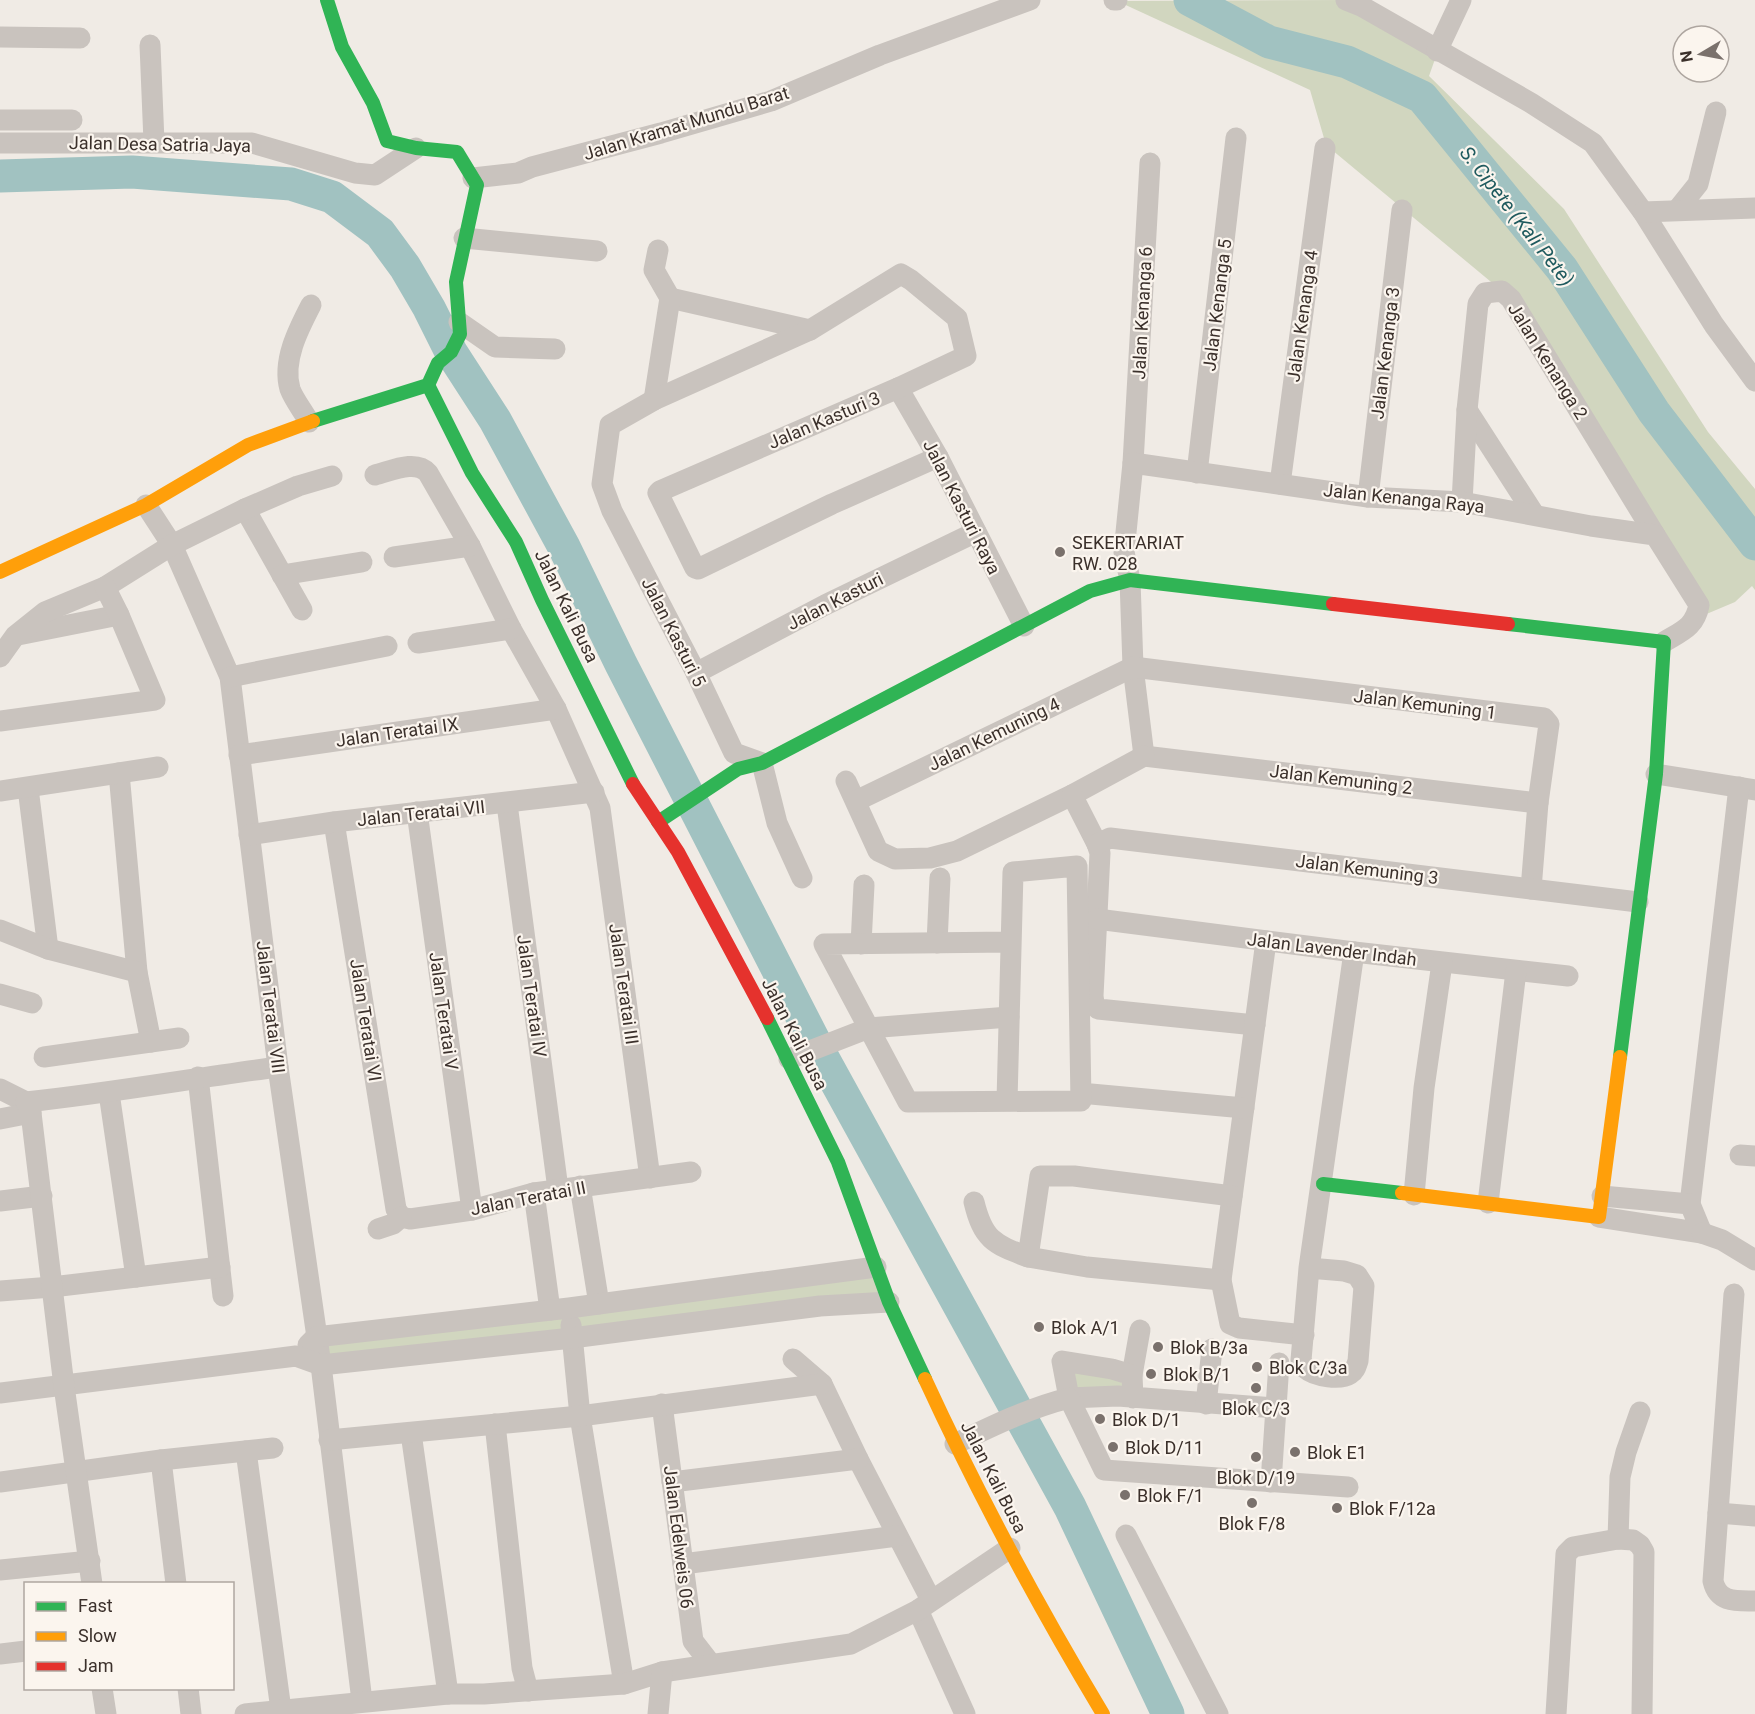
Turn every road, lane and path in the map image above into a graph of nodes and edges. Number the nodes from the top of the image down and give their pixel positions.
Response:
1 (327, 0) edge
2 (1030, 0) edge
3 (1461, 0) edge
4 (1357, 2) edge
5 (0, 37) edge
6 (80, 38) dead end
7 (150, 45) dead end
8 (1437, 51) junction
9 (1716, 112) dead end
10 (0, 120) edge
11 (72, 120) dead end
12 (1236, 138) dead end
13 (154, 142) junction
14 (0, 143) edge
15 (416, 148) junction
16 (1325, 148) dead end
17 (1150, 163) dead end
18 (473, 178) junction
19 (1755, 208) edge
20 (1402, 210) dead end
21 (1678, 210) junction
22 (1643, 212) junction
23 (464, 238) junction
24 (658, 250) dead end
25 (597, 251) dead end
26 (670, 298) junction
27 (311, 305) dead end
28 (459, 328) junction
29 (810, 330) junction
30 (555, 349) dead end
31 (1755, 381) edge
32 (428, 385) junction
33 (898, 388) junction
34 (654, 400) junction
35 (1467, 410) junction
36 (309, 422) junction
37 (938, 457) junction
38 (1133, 463) junction
39 (1197, 473) junction
40 (375, 475) dead end
41 (332, 476) dead end
42 (1280, 484) junction
43 (1368, 497) junction
44 (1462, 502) junction
45 (146, 505) junction
46 (245, 509) junction
47 (1534, 514) junction
48 (976, 532) junction
49 (1655, 535) junction
50 (172, 545) junction
51 (470, 546) junction
52 (394, 557) dead end
53 (362, 562) dead end
54 (0, 572) edge
55 (282, 575) junction
56 (1131, 580) junction
57 (105, 587) junction
58 (302, 610) dead end
59 (119, 615) junction
60 (1024, 626) junction
61 (511, 630) junction
62 (15, 636) junction
63 (1664, 642) junction
64 (418, 643) dead end
65 (387, 646) dead end
66 (0, 657) edge
67 (1133, 667) junction
68 (696, 673) junction
69 (230, 677) junction
70 (556, 709) junction
71 (0, 721) edge
72 (239, 755) junction
73 (1144, 756) junction
74 (762, 763) junction
75 (158, 767) dead end
76 (119, 772) junction
77 (1656, 774) junction
78 (846, 781) dead end
79 (28, 788) junction
80 (1747, 789) edge
81 (0, 791) edge
82 (594, 792) junction
83 (1072, 795) junction
84 (856, 801) junction
85 (1538, 803) junction
86 (507, 804) junction
87 (417, 812) junction
88 (334, 822) junction
89 (658, 822) junction
90 (249, 835) junction
91 (1097, 844) junction
92 (802, 878) dead end
93 (940, 878) dead end
94 (864, 885) dead end
95 (1531, 889) junction
96 (1638, 902) junction
97 (1097, 919) junction
98 (0, 930) edge
99 (1266, 941) junction
100 (1011, 942) junction
101 (937, 943) junction
102 (861, 944) junction
103 (48, 949) junction
104 (1354, 952) junction
105 (1442, 963) junction
106 (1516, 971) junction
107 (137, 972) junction
108 (1568, 976) dead end
109 (0, 994) edge
110 (32, 1003) dead end
111 (1009, 1017) junction
112 (1255, 1025) junction
113 (869, 1028) junction
114 (179, 1038) dead end
115 (151, 1042) junction
116 (44, 1057) dead end
117 (789, 1059) junction
118 (278, 1067) junction
119 (198, 1077) junction
120 (0, 1089) edge
121 (109, 1093) junction
122 (1091, 1094) dead end
123 (1007, 1101) junction
124 (29, 1108) junction
125 (1244, 1108) junction
126 (0, 1119) edge
127 (691, 1172) dead end
128 (650, 1178) junction
129 (1323, 1184) junction
130 (580, 1186) junction
131 (558, 1189) junction
132 (534, 1193) junction
133 (1414, 1195) junction
134 (42, 1196) junction
135 (1232, 1196) junction
136 (1602, 1196) junction
137 (0, 1201) edge
138 (974, 1202) dead end
139 (1488, 1203) junction
140 (1690, 1204) junction
141 (472, 1210) junction
142 (401, 1217) junction
143 (1599, 1217) junction
144 (378, 1230) dead end
145 (1702, 1233) junction
146 (1028, 1257) junction
147 (1755, 1260) edge
148 (876, 1266) junction
149 (220, 1267) junction
150 (1310, 1268) junction
151 (136, 1277) junction
152 (1221, 1280) junction
153 (52, 1287) junction
154 (0, 1291) edge
155 (1734, 1294) dead end
156 (223, 1296) dead end
157 (889, 1302) junction
158 (599, 1304) junction
159 (559, 1309) junction
160 (1140, 1330) dead end
161 (1304, 1335) junction
162 (316, 1337) junction
163 (572, 1338) junction
164 (1212, 1349) dead end
165 (296, 1356) junction
166 (793, 1359) dead end
167 (1279, 1363) dead end
168 (321, 1365) junction
169 (1132, 1375) junction
170 (822, 1384) junction
171 (64, 1386) junction
172 (0, 1393) edge
173 (1069, 1398) junction
174 (1133, 1398) junction
175 (662, 1404) junction
176 (1206, 1404) junction
177 (1276, 1408) junction
178 (1641, 1412) dead end
179 (580, 1416) junction
180 (495, 1424) junction
181 (411, 1433) junction
182 (329, 1440) junction
183 (956, 1444) junction
184 (273, 1448) dead end
185 (246, 1451) junction
186 (162, 1460) junction
187 (858, 1460) junction
188 (77, 1472) junction
189 (0, 1482) edge
190 (672, 1482) junction
191 (1271, 1482) junction
192 (1348, 1487) dead end
193 (1718, 1513) junction
194 (1755, 1516) edge
195 (1126, 1535) dead end
196 (897, 1536) junction
197 (1618, 1539) junction
198 (1010, 1548) junction
199 (90, 1561) junction
200 (683, 1564) junction
201 (0, 1570) edge
202 (92, 1582) edge
203 (176, 1582) edge
204 (1755, 1601) edge
205 (925, 1605) junction
206 (24, 1651) edge
207 (0, 1654) edge
208 (710, 1663) junction
209 (662, 1672) junction
210 (624, 1684) junction
211 (102, 1690) edge
212 (188, 1690) edge
213 (528, 1691) junction
214 (448, 1694) junction
215 (362, 1701) junction
216 (484, 1704) edge
217 (281, 1710) junction
218 (254, 1713) edge
219 (106, 1714) edge
220 (191, 1714) edge
221 (658, 1714) edge
222 (965, 1714) edge
223 (1103, 1714) edge
224 (1218, 1714) edge
225 (1556, 1714) edge
226 (1642, 1714) edge

1 - 15 street
2 - 18 street, Jalan Kramat Mundu Barat
3 - 8 street
4 - 8 street
5 - 6 street
7 - 13 street
8 - 22 street
9 - 21 street
10 - 11 street
12 - 39 street, Jalan Kenanga 5
13 - 14 street, Jalan Desa Satria Jaya
13 - 15 street, Jalan Desa Satria Jaya
15 - 18 street
16 - 42 street, Jalan Kenanga 4
17 - 38 street, Jalan Kenanga 6
18 - 23 street
19 - 21 street
20 - 43 street, Jalan Kenanga 3
21 - 22 street
22 - 31 street
23 - 25 street
23 - 28 street
24 - 26 street
26 - 29 street
26 - 34 street
27 - 36 street
28 - 30 street
28 - 32 street
29 - 33 street, Jalan Kasturi 3
29 - 34 street
32 - 36 street
32 - 89 street, Jalan Kali Busa
33 - 37 street, Jalan Kasturi Raya
33 - 37 street, Jalan Kasturi 3
34 - 68 street, Jalan Kasturi 5
35 - 44 street, Jalan Kenanga 2
35 - 47 street
35 - 49 street, Jalan Kenanga 2
36 - 45 street
37 - 48 street, Jalan Kasturi Raya
38 - 39 street, Jalan Kenanga Raya
38 - 56 street
39 - 42 street, Jalan Kenanga Raya
40 - 51 street, Jalan Teratai III
41 - 46 street
42 - 43 street, Jalan Kenanga Raya
43 - 44 street, Jalan Kenanga Raya
44 - 47 street, Jalan Kenanga Raya
45 - 50 street, Jalan Teratai VIII
45 - 54 street
46 - 50 street
46 - 55 street
47 - 49 street, Jalan Kenanga Raya
48 - 60 street, Jalan Kasturi Raya
48 - 68 street, Jalan Kasturi
49 - 63 street
50 - 57 street
50 - 69 street, Jalan Teratai VIII
51 - 52 street
51 - 61 street, Jalan Teratai III
53 - 55 street
55 - 58 street
56 - 60 street
56 - 63 street
56 - 67 street
57 - 59 street
57 - 62 street
59 - 62 street
59 - 71 street
60 - 74 street
61 - 64 street
61 - 70 street, Jalan Teratai III
62 - 66 street
63 - 77 street
65 - 69 street
67 - 73 street
67 - 84 street, Jalan Kemuning 4
67 - 85 street, Jalan Kemuning 1
68 - 74 street, Jalan Kasturi 5
69 - 72 street, Jalan Teratai VIII
70 - 72 street, Jalan Teratai IX
70 - 82 street, Jalan Teratai III
72 - 90 street, Jalan Teratai VIII
73 - 83 street
73 - 85 street, Jalan Kemuning 2
74 - 89 street
74 - 92 street
75 - 76 street
76 - 79 street
76 - 107 street
77 - 80 street
77 - 96 street
78 - 84 street
79 - 81 street
79 - 103 street
80 - 140 street
82 - 86 street, Jalan Teratai VII
82 - 128 street, Jalan Teratai III
83 - 84 street
83 - 91 street
85 - 95 street, Jalan Kemuning 1
86 - 87 street, Jalan Teratai VII
86 - 131 street, Jalan Teratai IV
87 - 88 street, Jalan Teratai VII
87 - 141 street, Jalan Teratai V
88 - 90 street, Jalan Teratai VII
88 - 142 street, Jalan Teratai VI
89 - 117 street, Jalan Kali Busa
90 - 118 street, Jalan Teratai VIII
91 - 95 street, Jalan Kemuning 3
91 - 97 street
93 - 101 street
94 - 102 street
95 - 96 street, Jalan Kemuning 3
96 - 136 street
97 - 99 street, Jalan Lavender Indah
97 - 112 street
98 - 103 street
99 - 104 street, Jalan Lavender Indah
99 - 112 street
100 - 101 street
100 - 111 street
100 - 123 street
101 - 102 street
102 - 113 street
103 - 107 street
104 - 105 street, Jalan Lavender Indah
104 - 129 street
105 - 106 street, Jalan Lavender Indah
105 - 133 street
106 - 108 street, Jalan Lavender Indah
106 - 139 street
107 - 115 street
109 - 110 street
111 - 113 street
111 - 123 street
112 - 125 street
113 - 117 street
113 - 123 street
114 - 115 street
115 - 116 street
117 - 148 street, Jalan Kali Busa
118 - 119 street
118 - 162 street, Jalan Teratai VIII
119 - 121 street
119 - 149 street
120 - 124 street
121 - 124 street
121 - 151 street
122 - 125 street
124 - 126 street
124 - 134 street
125 - 135 street
127 - 128 street, Jalan Teratai II
128 - 130 street, Jalan Teratai II
129 - 133 street
129 - 150 street
130 - 131 street, Jalan Teratai II
130 - 158 street
131 - 132 street, Jalan Teratai II
132 - 141 street, Jalan Teratai II
132 - 159 street
133 - 139 street
134 - 137 street
134 - 153 street
135 - 146 street
135 - 152 street
136 - 140 street
136 - 143 street
138 - 146 street
139 - 143 street
140 - 145 street
141 - 142 street, Jalan Teratai II
142 - 144 street
143 - 145 street
145 - 147 street
146 - 152 street
148 - 157 street, Jalan Kali Busa
148 - 158 street
149 - 151 street
149 - 156 street
150 - 161 street
150 - 161 street
151 - 153 street
152 - 161 street
153 - 154 street
153 - 171 street
155 - 193 street
157 - 163 street
157 - 183 street, Jalan Kali Busa
158 - 159 street
159 - 162 street
159 - 163 street
160 - 169 street
162 - 165 street
162 - 168 street, Jalan Teratai VIII
163 - 168 street
163 - 179 street
164 - 176 street
165 - 168 street
165 - 171 street
166 - 170 street
167 - 177 street
168 - 182 street, Jalan Teratai VIII
169 - 173 street
169 - 174 street
170 - 175 street
170 - 187 street
171 - 172 street
171 - 188 street
173 - 174 street
173 - 183 street
173 - 191 street
174 - 176 street
175 - 179 street
175 - 190 street, Jalan Edelweis 06
176 - 177 street
177 - 191 street
178 - 197 street
179 - 180 street
179 - 210 street
180 - 181 street
180 - 213 street
181 - 182 street
181 - 214 street
182 - 215 street, Jalan Teratai VIII
183 - 198 street, Jalan Kali Busa
184 - 185 street
185 - 186 street
185 - 217 street
186 - 188 street
186 - 203 street
187 - 190 street
187 - 196 street
188 - 189 street
188 - 199 street
190 - 200 street, Jalan Edelweis 06
191 - 192 street
193 - 194 street
193 - 204 street
195 - 224 street
196 - 200 street
196 - 205 street
197 - 225 street
197 - 226 street
198 - 205 street
198 - 223 street, Jalan Kali Busa
199 - 201 street
199 - 202 street
200 - 208 street, Jalan Edelweis 06
205 - 208 street
205 - 222 street
206 - 207 street
208 - 209 street
209 - 210 street
209 - 221 street
210 - 213 street
211 - 219 street
212 - 220 street
213 - 216 street
214 - 215 street
214 - 216 street
215 - 217 street
217 - 218 street

